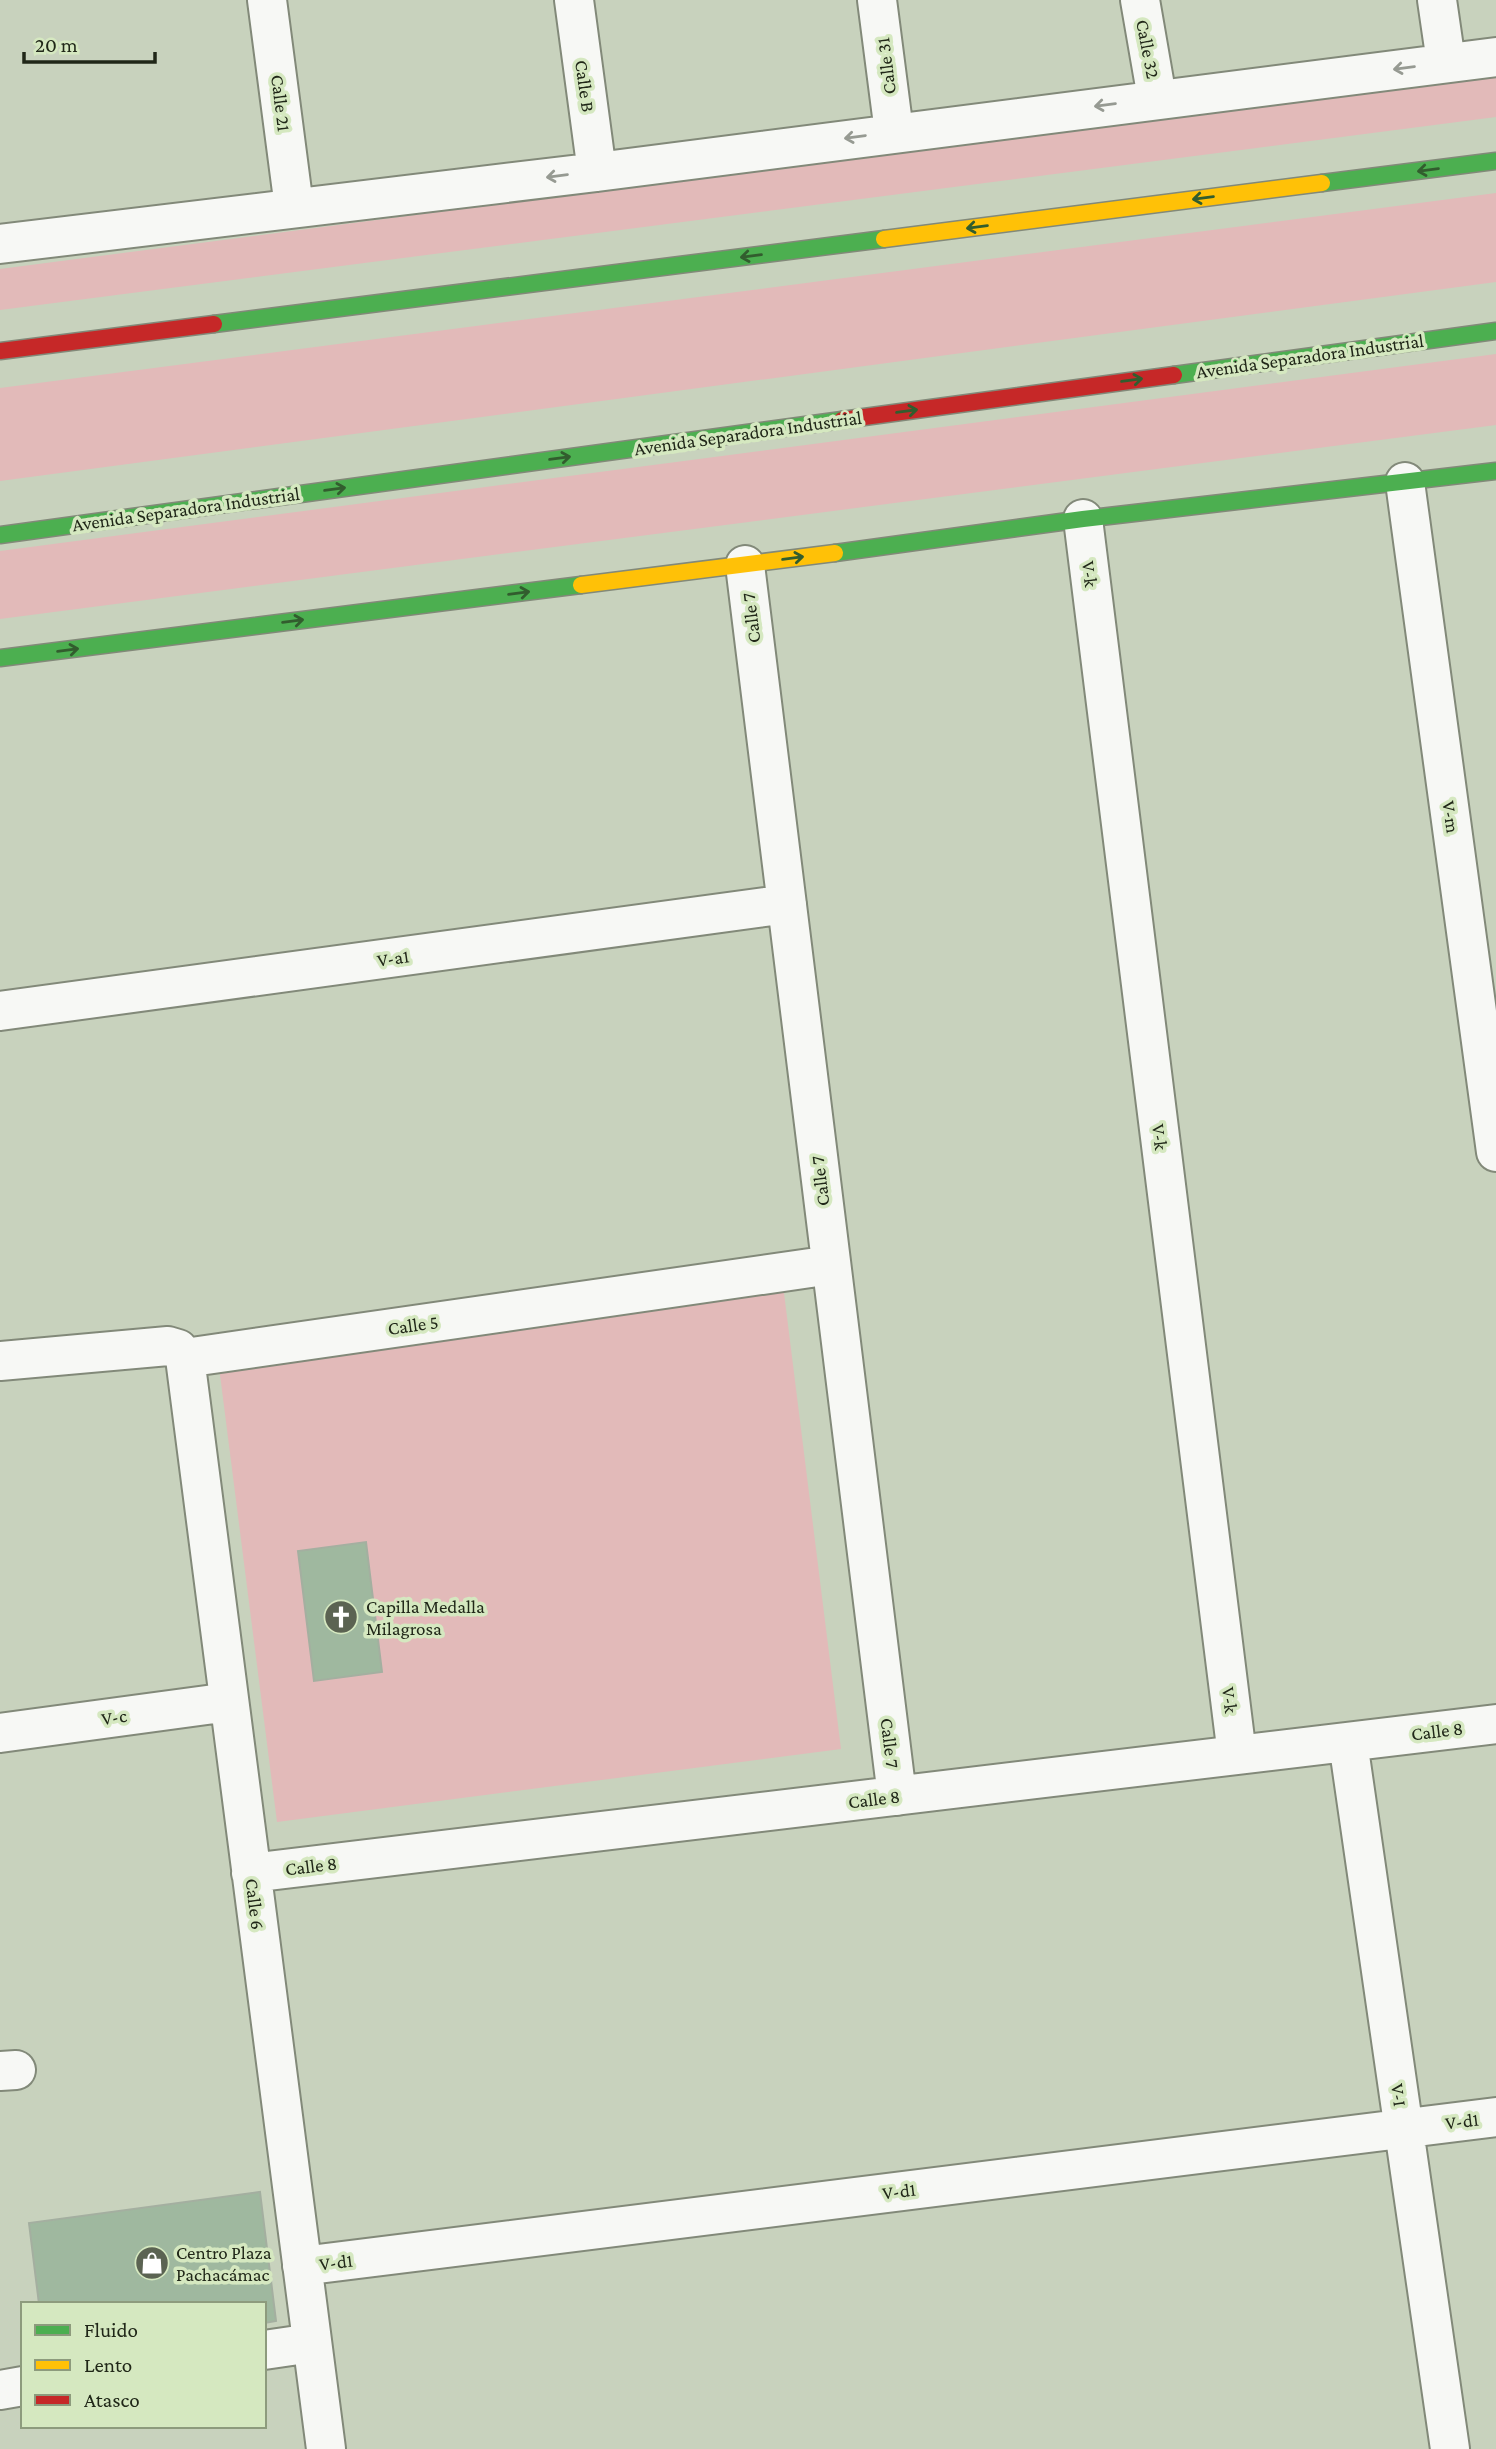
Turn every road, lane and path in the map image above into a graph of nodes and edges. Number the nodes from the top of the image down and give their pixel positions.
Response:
1 (267, 0) edge
2 (574, 0) edge
3 (877, 0) edge
4 (1140, 0) edge
5 (1437, 0) edge
6 (1496, 57) edge
7 (1446, 62) junction
8 (1157, 98) junction
9 (894, 132) junction
10 (1496, 161) edge
11 (597, 172) junction
12 (295, 207) junction
13 (0, 244) edge
14 (1496, 331) edge
15 (0, 351) edge
16 (1496, 471) edge
17 (1405, 482) junction
18 (1083, 519) junction
19 (0, 535) edge
20 (745, 565) junction
21 (0, 658) edge
22 (787, 905) junction
23 (0, 1011) edge
24 (1496, 1152) edge
25 (831, 1265) junction
26 (185, 1358) junction
27 (0, 1361) edge
28 (229, 1702) junction
29 (1496, 1724) edge
30 (0, 1733) edge
31 (1348, 1742) junction
32 (1237, 1755) junction
33 (897, 1796) junction
34 (251, 1873) junction
35 (1496, 2117) edge
36 (1404, 2129) junction
37 (302, 2266) junction
38 (312, 2343) junction
39 (266, 2350) edge
40 (21, 2386) edge
41 (0, 2390) edge
42 (326, 2449) edge
43 (1450, 2449) edge

1 - 12 street, Calle 21
2 - 11 street, Calle B
3 - 9 street, Calle 31
4 - 8 street, Calle 32
5 - 7 street
6 - 7 street
7 -> 8 street
8 -> 9 street
9 -> 11 street
10 -> 15 main road
11 -> 12 street
12 - 13 street
19 -> 14 main road, Avenida Separadora Industrial
16 - 17 main road
17 - 18 main road
17 - 24 street, V-m
20 -> 18 main road
18 - 32 street, V-k
21 -> 20 main road
20 - 22 street, Calle 7
22 - 23 street, V-a1
22 - 25 street, Calle 7
25 - 26 street, Calle 5
25 - 33 street, Calle 7
26 - 27 street, Calle 5
26 - 28 street, Calle 6
28 - 30 street, V-c
28 - 34 street, Calle 6
29 - 31 street, Calle 8
31 - 32 street, Calle 8
31 - 36 street, V-I
32 - 33 street, Calle 8
33 - 34 street, Calle 8
34 - 37 street, Calle 6
35 - 36 street, V-d1
36 - 37 street, V-d1
36 - 43 street, V-I
37 - 38 street, Calle 6
38 - 39 street
38 - 42 street, Calle 6
40 - 41 street

